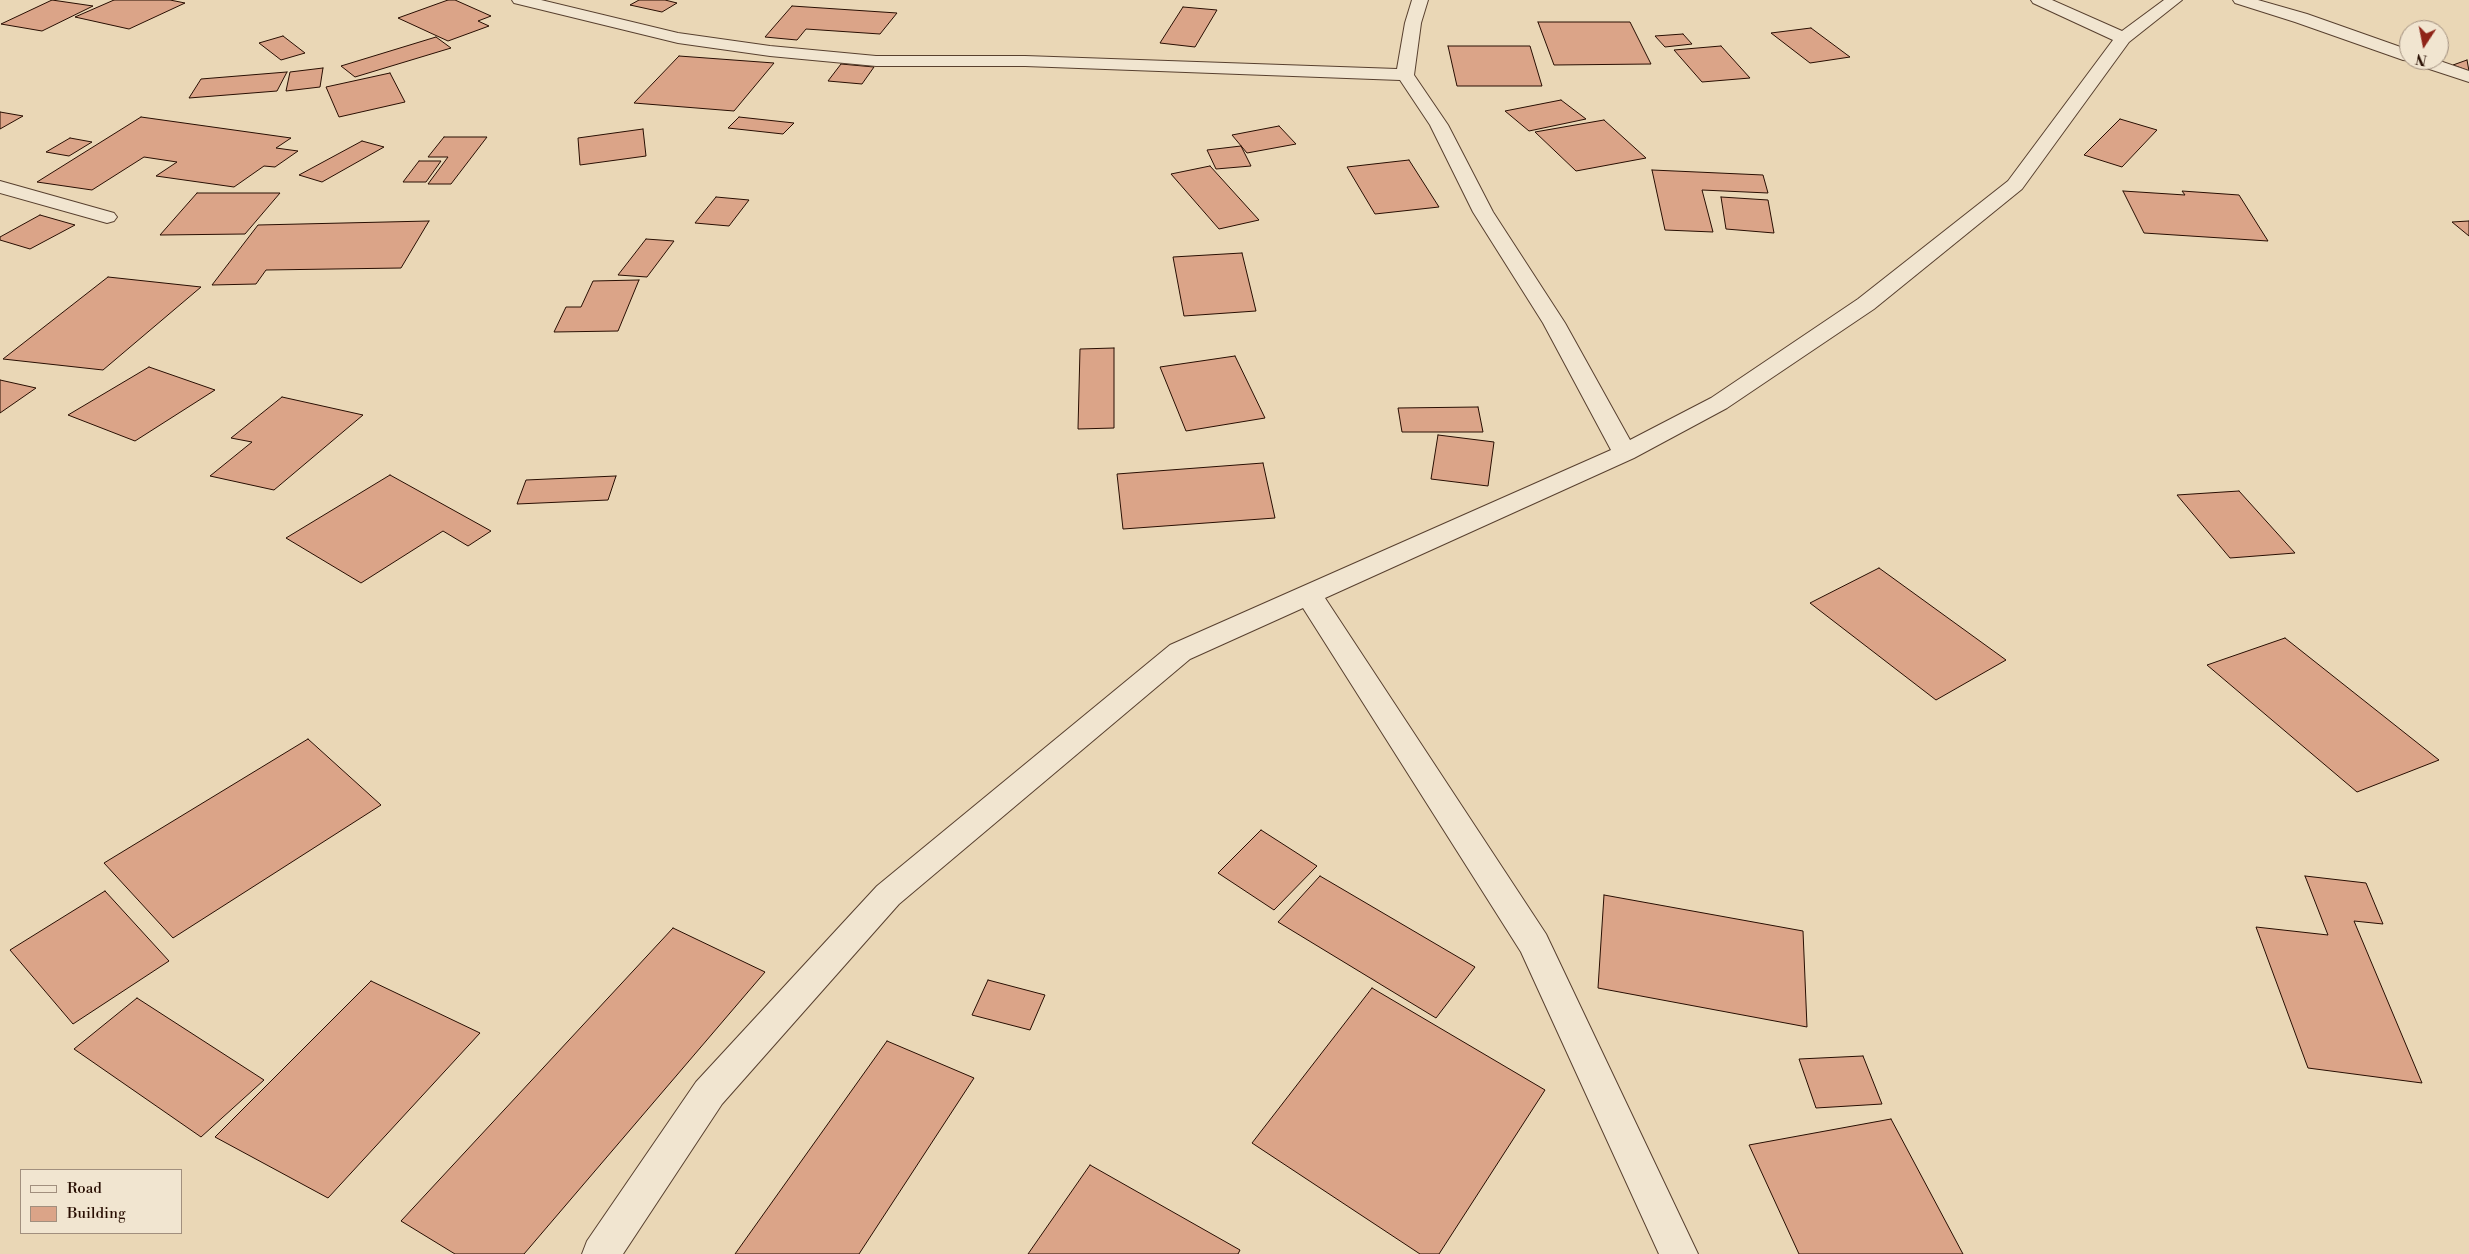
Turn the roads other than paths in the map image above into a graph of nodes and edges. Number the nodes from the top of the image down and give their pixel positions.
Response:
1 (520, 0) edge
2 (1420, 0) edge
3 (2039, 0) edge
4 (2174, 0) edge
5 (2241, 0) edge
6 (2123, 38) junction
7 (2399, 52) edge
8 (2449, 70) edge
9 (1405, 74) junction
10 (2469, 77) edge
11 (0, 186) edge
12 (107, 216) dead end
13 (1625, 453) junction
14 (1309, 595) junction
15 (601, 1254) edge
16 (1679, 1254) edge

1 - 9 street
2 - 9 street
3 - 6 street
4 - 6 street
5 - 7 street
6 - 13 street
8 - 10 street
9 - 13 street
11 - 12 street
13 - 14 street
14 - 15 street
14 - 16 street

